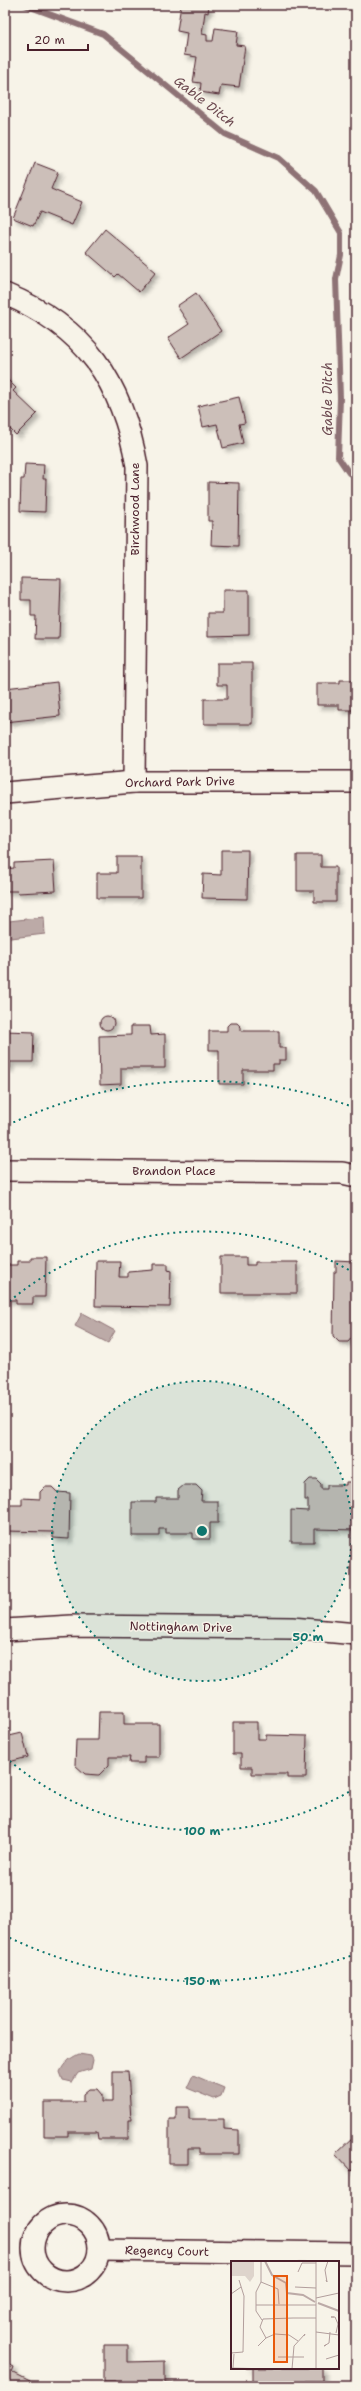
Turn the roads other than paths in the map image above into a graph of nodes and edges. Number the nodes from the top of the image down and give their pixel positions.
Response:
1 (5, 294) edge
2 (134, 782) junction
3 (356, 782) edge
4 (5, 793) edge
5 (5, 1170) edge
6 (351, 1172) edge
7 (5, 1630) edge
8 (356, 1634) edge
9 (99, 2250) dead end
10 (356, 2253) edge

1 - 2 street, Birchwood Lane
2 - 3 street, Orchard Park Drive
2 - 4 street, Orchard Park Drive
5 - 6 street, Brandon Place
7 - 8 street, Nottingham Drive
9 - 10 street, Regency Court

